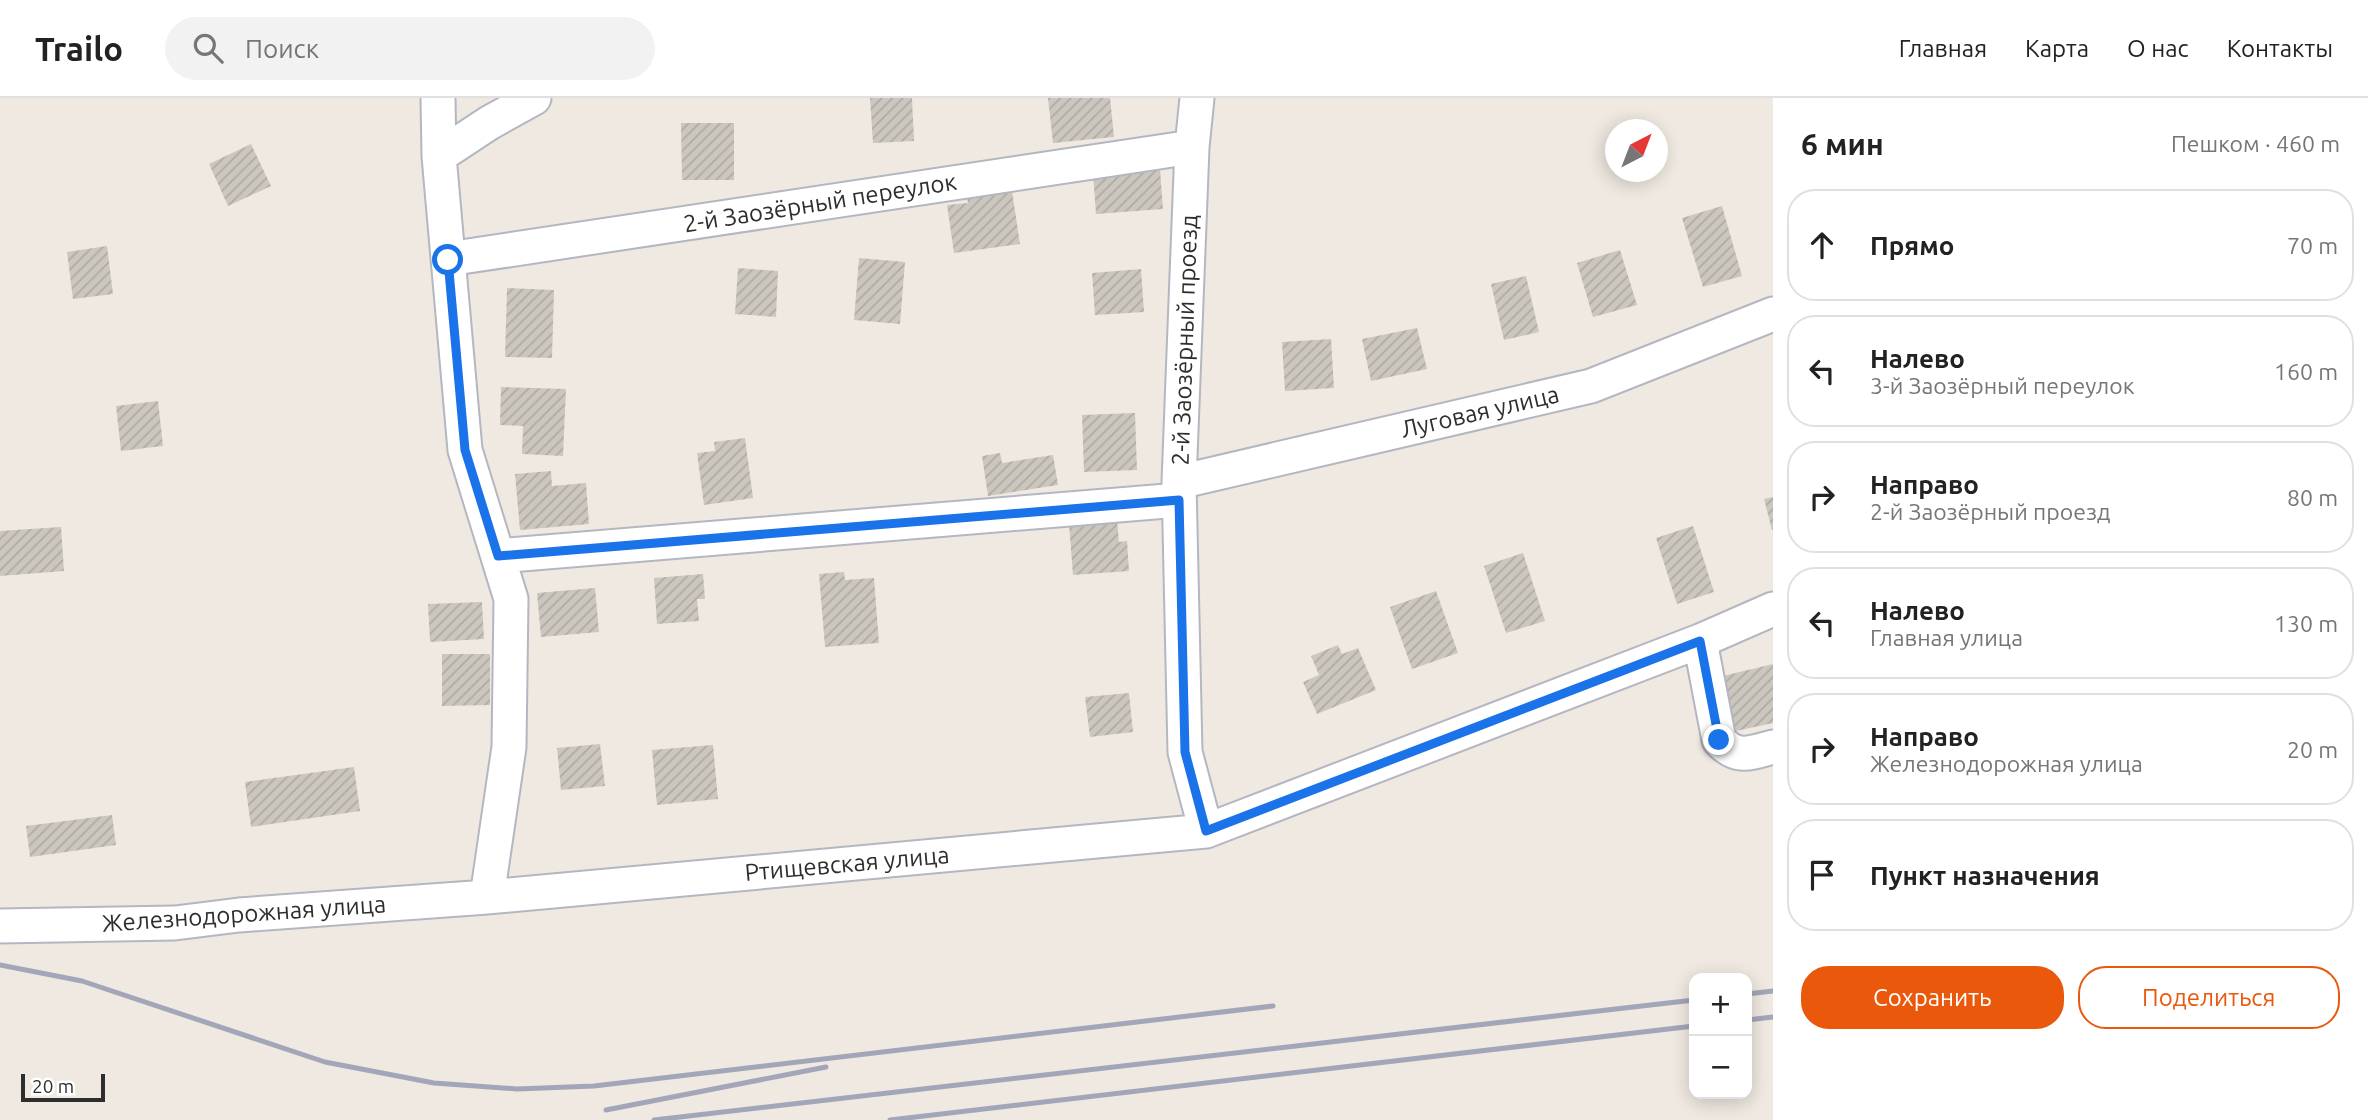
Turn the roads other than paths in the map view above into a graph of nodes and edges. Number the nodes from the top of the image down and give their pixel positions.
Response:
1 (438, 98) edge
2 (534, 98) edge
3 (1196, 98) edge
4 (1192, 146) junction
5 (439, 156) junction
6 (448, 260) junction
7 (1773, 314) edge
8 (1179, 491) junction
9 (498, 556) junction
10 (1773, 609) edge
11 (1700, 641) junction
12 (1773, 747) edge
13 (1206, 831) junction
14 (487, 897) junction
15 (0, 926) edge

1 - 5 street
2 - 5 street
3 - 4 street, 2-й Заозёрный проезд
4 - 6 street, 2-й Заозёрный переулок
4 - 8 street, 2-й Заозёрный проезд
5 - 6 street
6 - 9 street
7 - 8 street, Луговая улица
8 - 9 street, Луговая улица
8 - 13 street, 2-й Заозёрный проезд
9 - 14 street
10 - 11 street, Ртищевская улица
11 - 12 street
11 - 13 street, Ртищевская улица
13 - 14 street, Ртищевская улица
14 - 15 street, Железнодорожная улица

